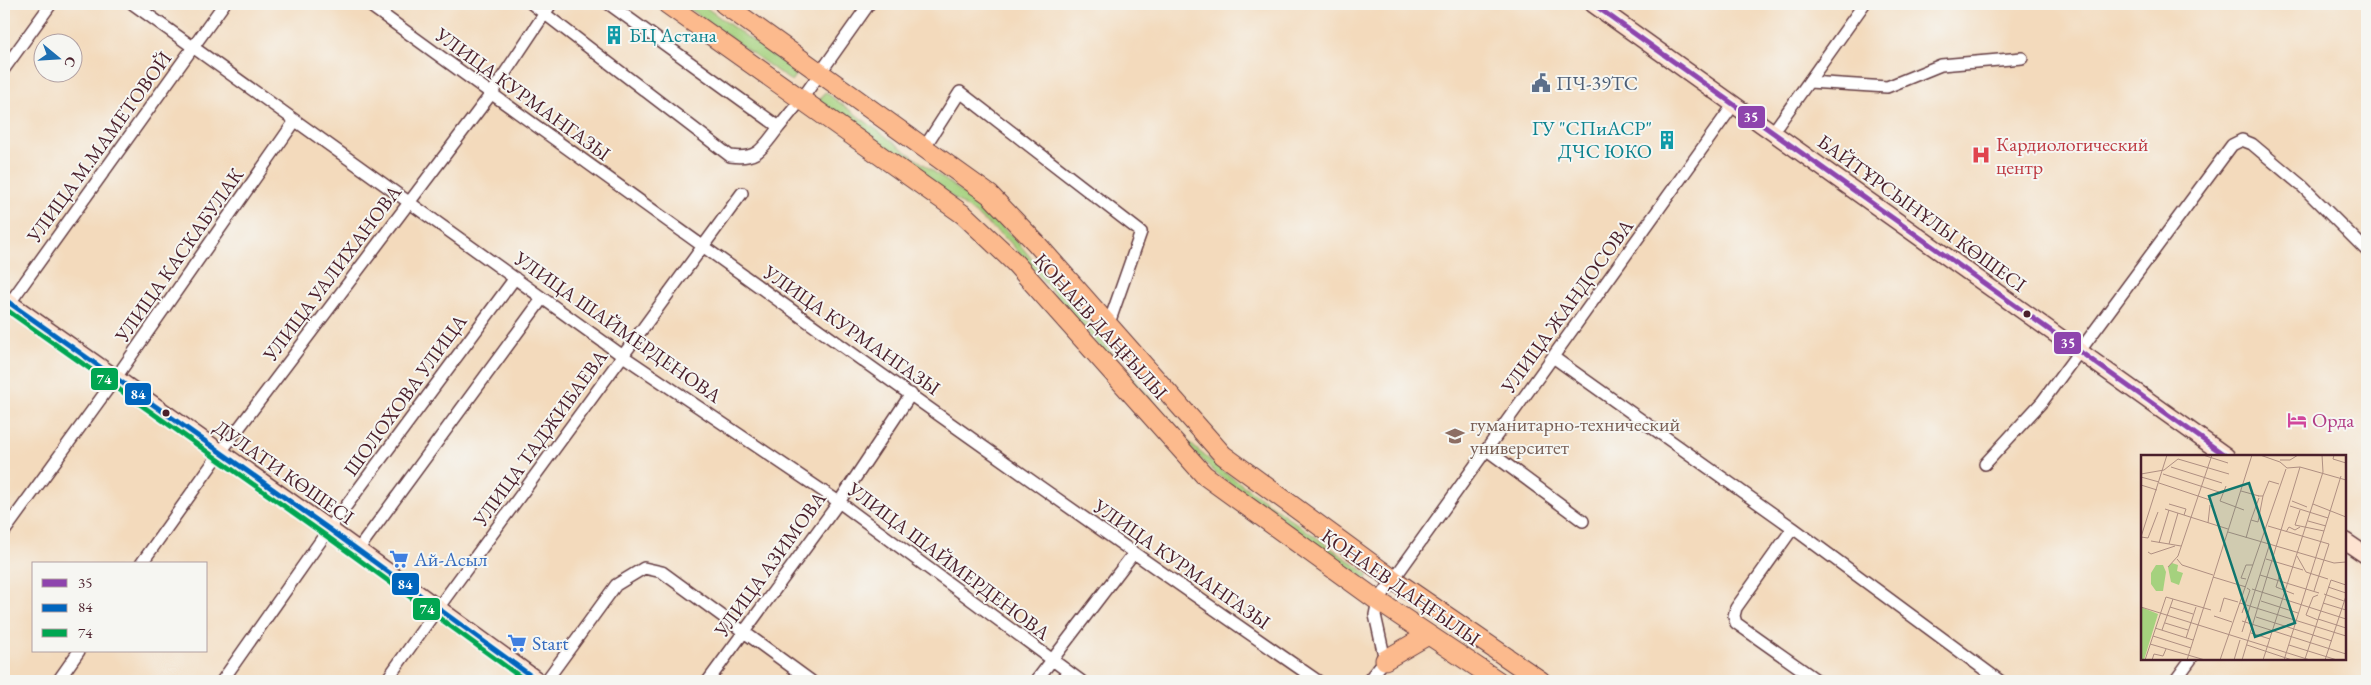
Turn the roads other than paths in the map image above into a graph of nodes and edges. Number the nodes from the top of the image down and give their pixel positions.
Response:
1 (51, 4) edge
2 (133, 4) edge
3 (224, 4) edge
4 (368, 4) edge
5 (532, 4) edge
6 (609, 4) edge
7 (667, 4) edge
8 (724, 4) edge
9 (869, 4) edge
10 (1593, 4) edge
11 (1864, 4) edge
12 (548, 8) edge
13 (193, 47) junction
14 (2022, 58) dead end
15 (4, 69) edge
16 (820, 72) junction
17 (1809, 82) junction
18 (491, 94) junction
19 (802, 100) junction
20 (1734, 104) junction
21 (295, 121) junction
22 (779, 127) junction
23 (1773, 132) junction
24 (924, 148) junction
25 (742, 193) dead end
26 (408, 202) junction
27 (703, 248) junction
28 (2367, 251) edge
29 (515, 278) junction
30 (542, 299) junction
31 (6, 304) edge
32 (1108, 326) junction
33 (2080, 352) junction
34 (623, 356) junction
35 (1554, 357) junction
36 (115, 379) junction
37 (911, 394) junction
38 (1487, 450) junction
39 (220, 453) junction
40 (2225, 455) edge
41 (1985, 464) dead end
42 (839, 502) junction
43 (1583, 521) dead end
44 (1793, 528) junction
45 (329, 529) junction
46 (4, 532) edge
47 (2346, 542) edge
48 (357, 551) junction
49 (1133, 554) junction
50 (2367, 556) edge
51 (142, 562) edge
52 (1394, 580) junction
53 (1378, 602) junction
54 (438, 608) junction
55 (743, 632) junction
56 (1428, 635) junction
57 (78, 652) edge
58 (1051, 660) junction
59 (1385, 660) junction
60 (2190, 660) edge
61 (58, 681) edge
62 (222, 681) edge
63 (386, 681) edge
64 (538, 681) edge
65 (546, 681) edge
66 (708, 681) edge
67 (811, 681) edge
68 (1036, 681) edge
69 (1081, 681) edge
70 (1318, 681) edge
71 (1368, 681) edge
72 (1498, 681) edge
73 (1542, 681) edge
74 (1818, 681) edge
75 (2000, 681) edge
76 (2175, 681) edge

1 - 15 street
2 - 13 street, УЛИЦА ШАЙМЕРДЕНОВА
3 - 13 street, УЛИЦА М.МАМЕТОВОЙ
4 - 18 street, УЛИЦА КУРМАНГАЗЫ
5 - 12 street
6 - 22 street
7 - 19 main road, ҚОНАЕВ ДАҢҒЫЛЫ
8 - 16 main road, ҚОНАЕВ ДАҢҒЫЛЫ
9 - 16 street
10 - 20 main road, БАЙТҰРСЫНҰЛЫ КӨШЕСІ
11 - 17 street
12 - 18 street, УЛИЦА УАЛИХАНОВА
12 - 22 street
13 - 21 street, УЛИЦА ШАЙМЕРДЕНОВА
13 - 31 street, УЛИЦА М.МАМЕТОВОЙ
14 - 17 street
16 - 19 street
16 - 24 main road, ҚОНАЕВ ДАҢҒЫЛЫ
17 - 23 street
18 - 26 street, УЛИЦА УАЛИХАНОВА
18 - 27 street, УЛИЦА КУРМАНГАЗЫ
19 - 22 street
19 - 53 main road, ҚОНАЕВ ДАҢҒЫЛЫ
20 - 23 main road, БАЙТҰРСЫНҰЛЫ КӨШЕСІ
20 - 35 street, УЛИЦА ЖАНДОСОВА
21 - 26 street, УЛИЦА ШАЙМЕРДЕНОВА
21 - 36 street, УЛИЦА КАСКАБУЛАК
23 - 33 main road, БАЙТҰРСЫНҰЛЫ КӨШЕСІ
24 - 32 main road, ҚОНАЕВ ДАҢҒЫЛЫ
24 - 32 street
25 - 27 street, УЛИЦА ТАДЖИБАЕВА
26 - 29 street, УЛИЦА ШАЙМЕРДЕНОВА
26 - 39 street, УЛИЦА УАЛИХАНОВА
27 - 34 street, УЛИЦА ТАДЖИБАЕВА
27 - 37 street, УЛИЦА КУРМАНГАЗЫ
28 - 33 street
29 - 30 street, УЛИЦА ШАЙМЕРДЕНОВА
29 - 45 street, ШОЛОХОВА УЛИЦА
30 - 34 street, УЛИЦА ШАЙМЕРДЕНОВА
30 - 48 street
31 - 36 main road, ДУЛАТИ КӨШЕСІ
32 - 52 main road, ҚОНАЕВ ДАҢҒЫЛЫ
33 - 40 main road, БАЙТҰРСЫНҰЛЫ КӨШЕСІ
33 - 41 street
34 - 42 street, УЛИЦА ШАЙМЕРДЕНОВА
34 - 54 street, УЛИЦА ТАДЖИБАЕВА
35 - 38 street, УЛИЦА ЖАНДОСОВА
35 - 44 street
36 - 39 main road, ДУЛАТИ КӨШЕСІ
36 - 46 street, УЛИЦА КАСКАБУЛАК
37 - 42 street, УЛИЦА АЗИМОВА
37 - 49 street, УЛИЦА КУРМАНГАЗЫ
38 - 43 street
38 - 52 street, УЛИЦА ЖАНДОСОВА
39 - 45 main road, ДУЛАТИ КӨШЕСІ
39 - 51 street, УЛИЦА УАЛИХАНОВА
42 - 55 street, УЛИЦА АЗИМОВА
42 - 58 street, УЛИЦА ШАЙМЕРДЕНОВА
44 - 74 street
44 - 75 street
45 - 48 main road, ДУЛАТИ КӨШЕСІ
45 - 62 street, ШОЛОХОВА УЛИЦА
47 - 50 main road
48 - 54 main road, ДУЛАТИ КӨШЕСІ
49 - 58 street
49 - 70 street, УЛИЦА КУРМАНГАЗЫ
52 - 53 street, УЛИЦА ЖАНДОСОВА
52 - 73 main road, ҚОНАЕВ ДАҢҒЫЛЫ
53 - 56 main road, ҚОНАЕВ ДАҢҒЫЛЫ
53 - 59 street
54 - 63 street, УЛИЦА ТАДЖИБАЕВА
54 - 64 main road, ДУЛАТИ КӨШЕСІ
55 - 65 street
55 - 66 street, УЛИЦА АЗИМОВА
55 - 67 street
56 - 59 main road
56 - 72 main road, ҚОНАЕВ ДАҢҒЫЛЫ
57 - 61 street
58 - 68 street
58 - 69 street, УЛИЦА ШАЙМЕРДЕНОВА
59 - 71 street
60 - 76 street

